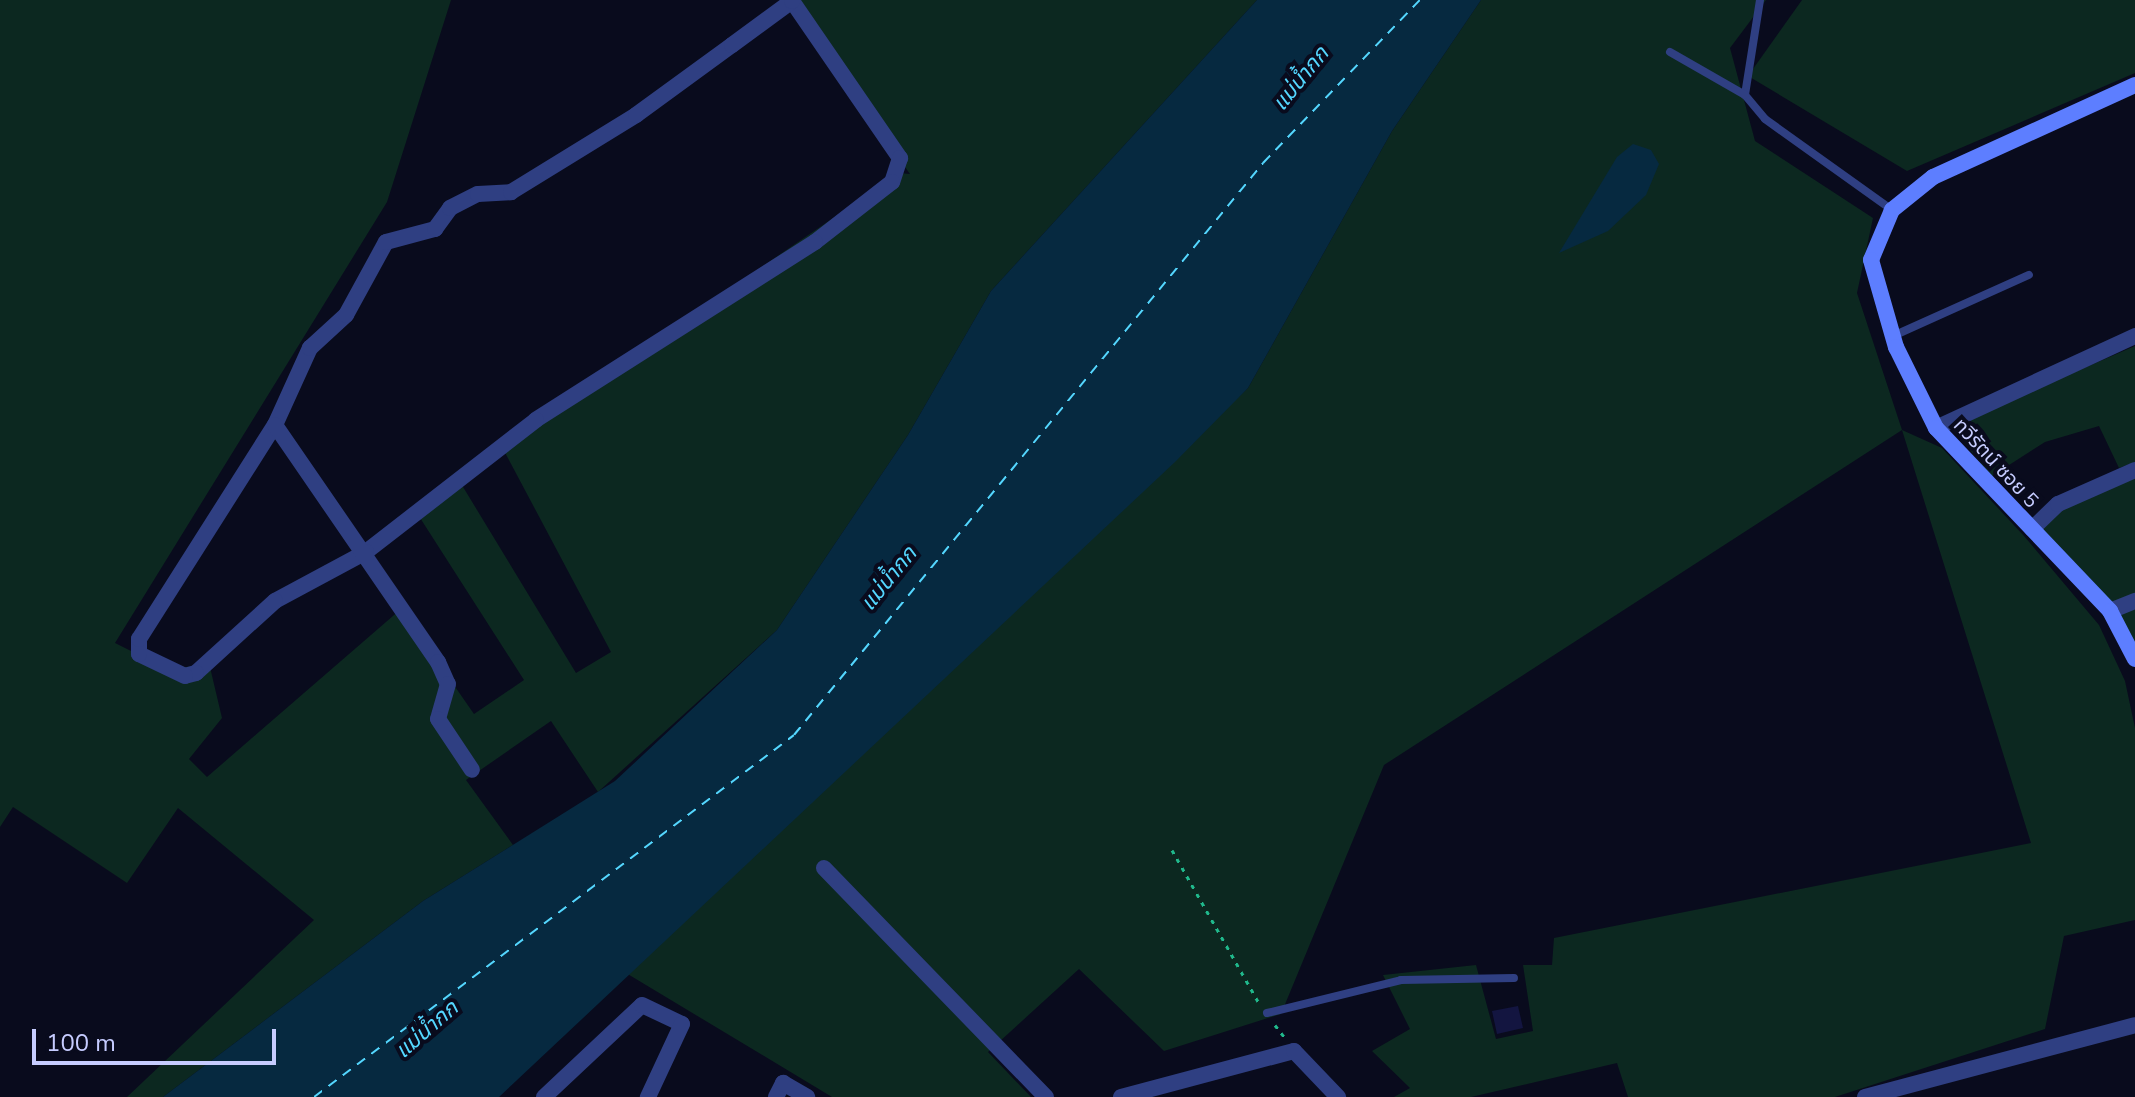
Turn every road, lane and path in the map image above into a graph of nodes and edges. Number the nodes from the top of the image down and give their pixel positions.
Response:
1 (792, 0) edge
2 (1760, 0) edge
3 (1670, 52) dead end
4 (2135, 85) edge
5 (1745, 95) junction
6 (1892, 210) junction
7 (2029, 275) dead end
8 (1893, 336) junction
9 (2135, 336) edge
10 (275, 425) junction
11 (1936, 428) junction
12 (2135, 470) edge
13 (2032, 529) junction
14 (366, 552) junction
15 (2135, 601) edge
16 (2110, 611) junction
17 (2135, 659) edge
18 (472, 770) dead end
19 (1172, 850) dead end
20 (824, 868) dead end
21 (1514, 978) dead end
22 (1267, 1013) junction
23 (2135, 1025) edge
24 (1294, 1051) junction
25 (544, 1097) edge
26 (648, 1097) edge
27 (776, 1097) edge
28 (807, 1097) edge
29 (1046, 1097) edge
30 (1121, 1097) edge
31 (1338, 1097) edge
32 (1865, 1097) edge

1 - 10 street
1 - 14 street
2 - 5 lane
3 - 5 lane
4 - 6 street, ทวีรัตน์ ซอย 5
5 - 6 lane
6 - 8 street, ทวีรัตน์ ซอย 5
7 - 8 lane
8 - 11 street, ทวีรัตน์ ซอย 5
9 - 11 street
10 - 14 street
10 - 14 street
11 - 13 street, ทวีรัตน์ ซอย 5
12 - 13 street
13 - 16 street, ทวีรัตน์ ซอย 5
14 - 18 street
15 - 16 street
16 - 17 street, ทวีรัตน์ ซอย 5
19 - 22 path
20 - 29 street
21 - 22 lane
22 - 24 path
23 - 32 street
24 - 30 street
24 - 31 street
25 - 26 street
27 - 28 street

